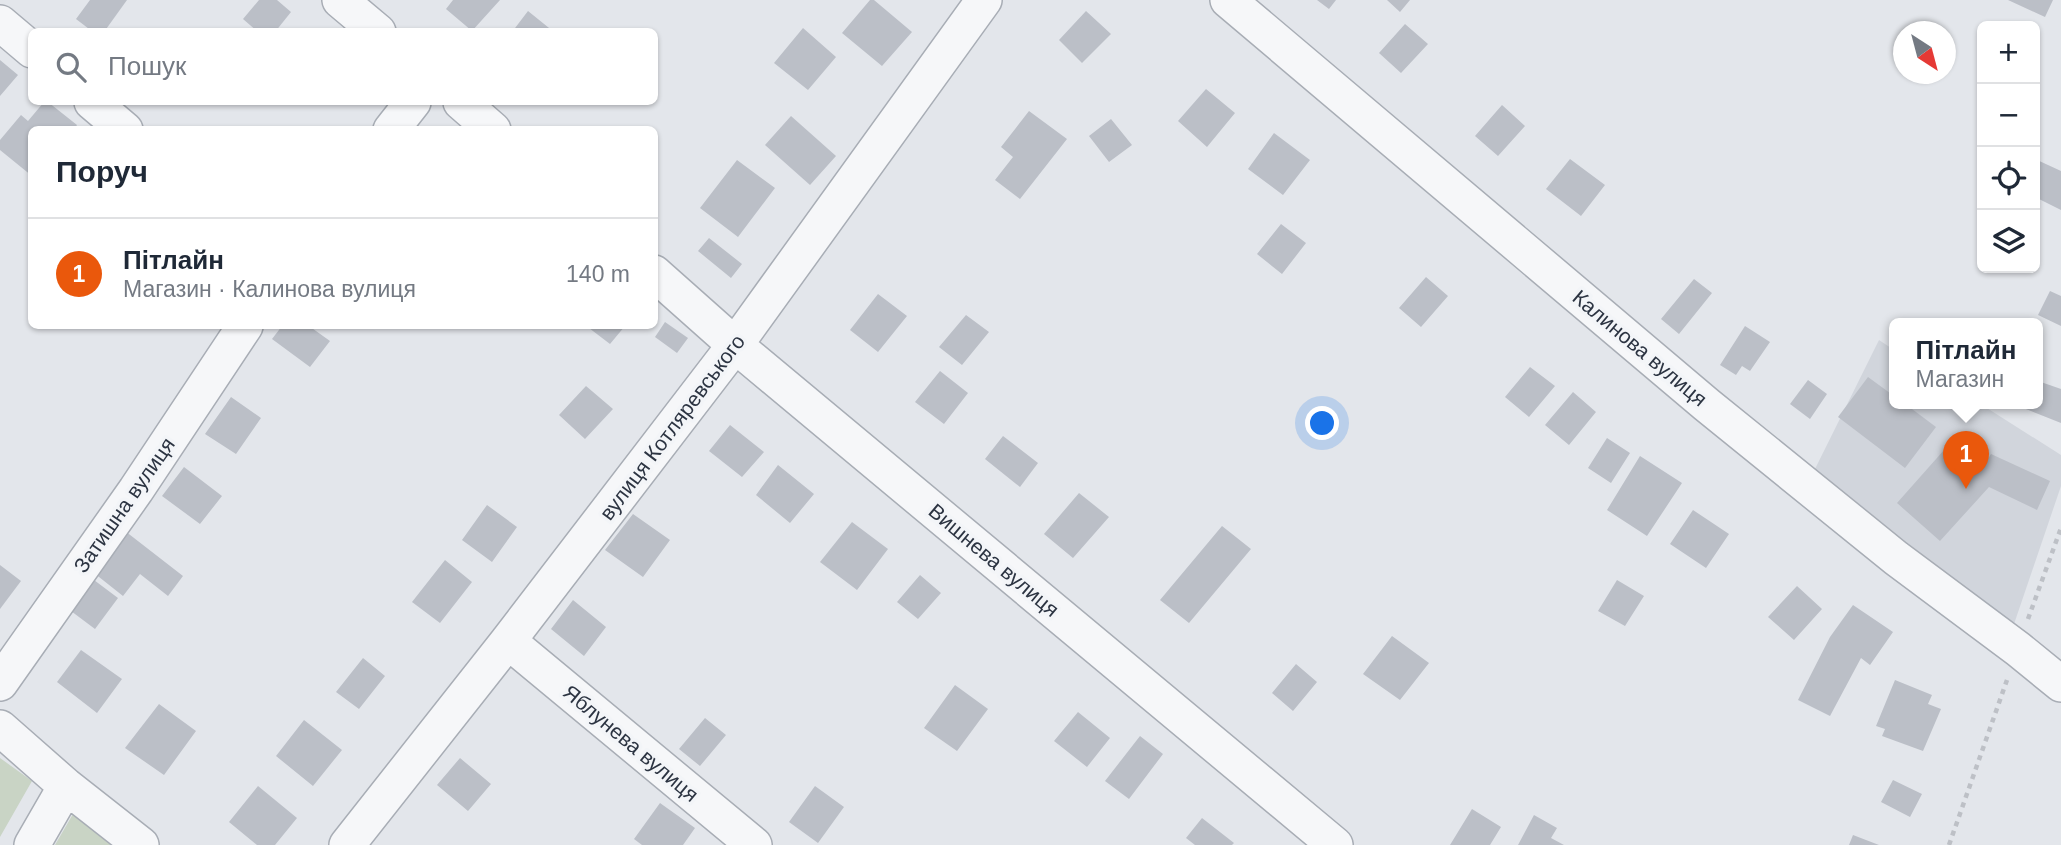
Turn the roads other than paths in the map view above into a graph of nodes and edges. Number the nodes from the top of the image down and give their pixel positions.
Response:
1 (340, 0) edge
2 (984, 0) edge
3 (1228, 0) edge
4 (0, 23) edge
5 (374, 28) edge
6 (28, 47) edge
7 (96, 105) edge
8 (411, 105) edge
9 (464, 105) edge
10 (120, 126) edge
11 (394, 126) edge
12 (488, 126) edge
13 (658, 277) edge
14 (243, 329) edge
15 (735, 345) junction
16 (508, 641) junction
17 (0, 683) edge
18 (2061, 684) edge
19 (0, 728) edge
20 (66, 786) junction
21 (32, 845) edge
22 (141, 845) edge
23 (347, 845) edge
24 (754, 845) edge
25 (1335, 845) edge

1 - 5 street
2 - 15 street, вулиця Котляревського
3 - 18 street, Калинова вулиця
4 - 6 street
7 - 10 street
8 - 11 street
9 - 12 street
13 - 15 street, Вишнева вулиця
14 - 17 street, Затишна вулиця
15 - 16 street, вулиця Котляревського
15 - 25 street, Вишнева вулиця
16 - 23 street, вулиця Котляревського
16 - 24 street, Яблунева вулиця
19 - 20 street
20 - 21 street
20 - 22 street

